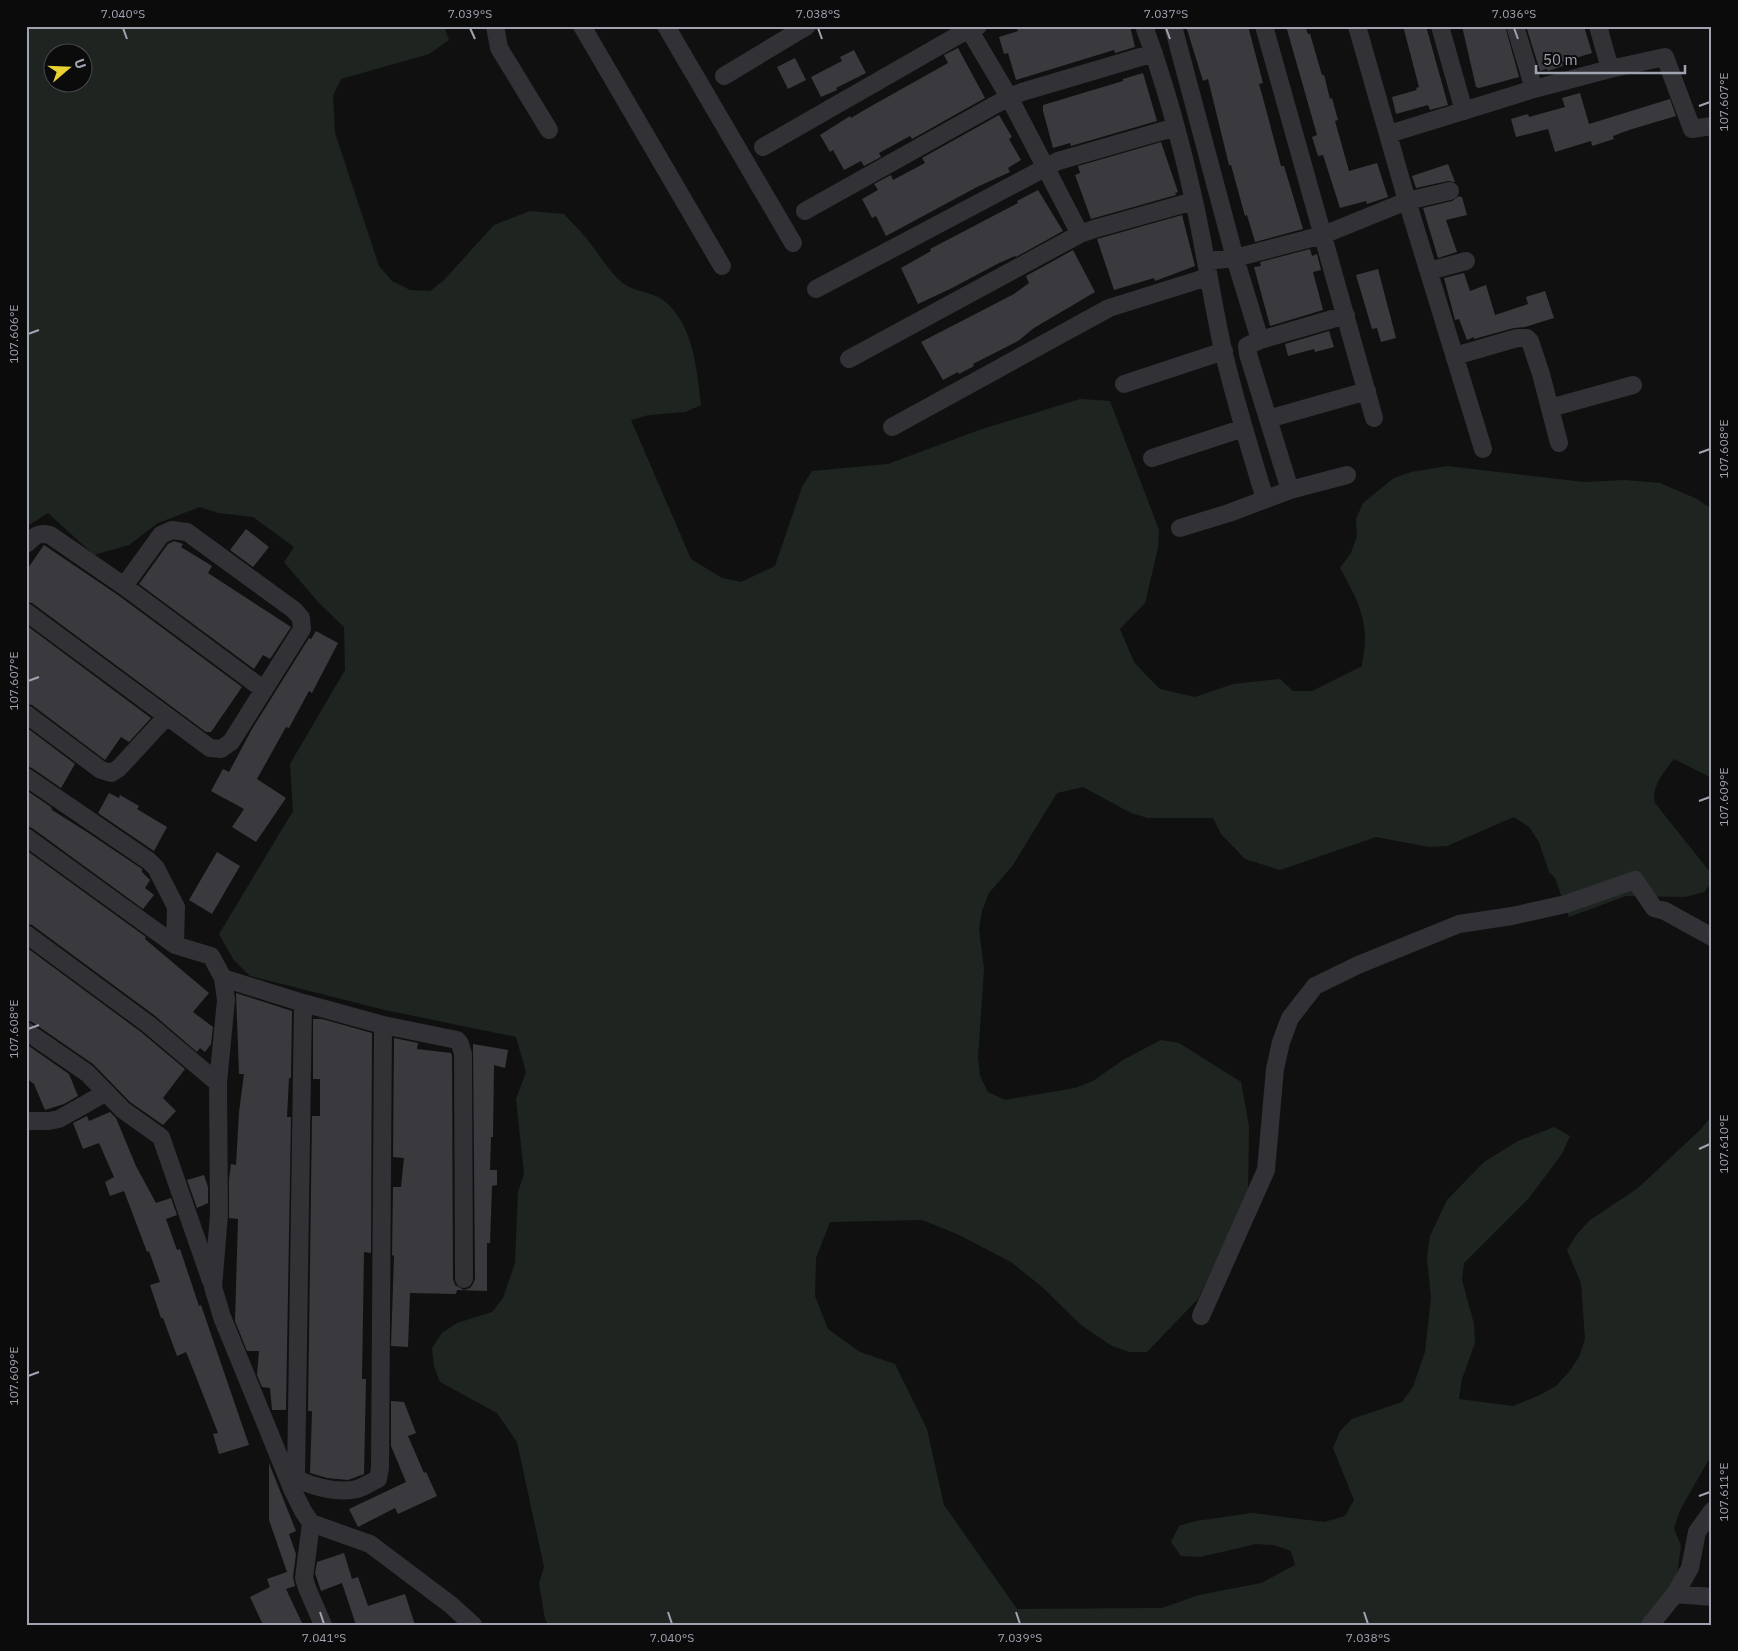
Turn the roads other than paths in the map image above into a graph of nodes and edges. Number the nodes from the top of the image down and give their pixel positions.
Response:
1 (495, 26) edge
2 (582, 26) edge
3 (666, 26) edge
4 (806, 26) edge
5 (1144, 26) edge
6 (1173, 26) edge
7 (1264, 26) edge
8 (1356, 26) edge
9 (1440, 26) edge
10 (1515, 26) edge
11 (1598, 26) edge
12 (971, 27) edge
13 (1154, 53) junction
14 (1610, 69) junction
15 (724, 76) dead end
16 (1534, 89) junction
17 (1009, 97) junction
18 (1464, 112) junction
19 (1712, 126) edge
20 (1176, 127) junction
21 (549, 130) dead end
22 (1388, 134) junction
23 (762, 147) dead end
24 (1046, 167) junction
25 (1450, 191) dead end
26 (1194, 201) junction
27 (1407, 201) junction
28 (805, 211) dead end
29 (1080, 234) junction
30 (1323, 236) junction
31 (793, 243) dead end
32 (1236, 258) junction
33 (1466, 261) dead end
34 (722, 266) dead end
35 (1207, 269) junction
36 (1429, 271) junction
37 (816, 289) dead end
38 (1346, 315) junction
39 (1260, 340) junction
40 (1224, 351) junction
41 (1455, 356) junction
42 (849, 359) dead end
43 (1124, 384) dead end
44 (1633, 385) dead end
45 (1366, 391) junction
46 (1550, 408) junction
47 (1374, 418) dead end
48 (1268, 419) junction
49 (892, 427) dead end
50 (1244, 428) junction
51 (1559, 443) dead end
52 (1483, 449) dead end
53 (1152, 458) dead end
54 (1347, 475) dead end
55 (1290, 490) junction
56 (1265, 499) junction
57 (1180, 528) dead end
58 (26, 544) edge
59 (124, 586) junction
60 (26, 612) edge
61 (264, 690) junction
62 (26, 714) edge
63 (167, 716) junction
64 (26, 777) edge
65 (26, 837) edge
66 (26, 934) edge
67 (1712, 937) edge
68 (175, 945) junction
69 (223, 978) junction
70 (302, 1003) junction
71 (383, 1024) junction
72 (26, 1030) edge
73 (218, 1083) junction
74 (105, 1093) junction
75 (26, 1121) edge
76 (464, 1280) dead end
77 (213, 1287) junction
78 (1201, 1316) dead end
79 (295, 1485) junction
80 (1712, 1511) edge
81 (311, 1523) junction
82 (1675, 1594) junction
83 (1712, 1597) edge
84 (323, 1625) edge
85 (473, 1625) edge
86 (1650, 1625) edge

1 - 21 street
2 - 34 street
3 - 31 street
4 - 15 street
5 - 13 street
6 - 32 street
7 - 30 street
8 - 22 street
9 - 18 street
10 - 16 street
11 - 14 street
12 - 17 street
12 - 23 street
13 - 17 street
13 - 20 street
14 - 16 street
14 - 19 street
16 - 18 street
17 - 24 street
17 - 28 street
18 - 22 street
20 - 24 street
20 - 26 street
22 - 27 street
24 - 29 street
24 - 37 street
25 - 27 street
26 - 29 street
26 - 35 street
27 - 30 street
27 - 36 street
29 - 42 street
30 - 32 street
30 - 38 street
32 - 35 street
32 - 39 street
33 - 36 street
35 - 40 street
35 - 49 street
36 - 41 street
38 - 39 street
38 - 45 street
39 - 48 street
40 - 43 street
40 - 50 street
41 - 46 street
41 - 52 street
44 - 46 street
45 - 47 street
45 - 48 street
46 - 51 street
48 - 55 street
50 - 53 street
50 - 56 street
54 - 55 street
55 - 56 street
56 - 57 street
58 - 59 street
59 - 61 street
59 - 61 street
60 - 63 street
61 - 63 street
62 - 63 street
64 - 68 street
65 - 68 street
66 - 73 street
67 - 78 street
68 - 69 street
69 - 70 street
69 - 73 street
70 - 71 street
70 - 79 street
71 - 76 street
71 - 79 street
72 - 74 street
73 - 77 street
74 - 75 street
74 - 77 street
77 - 79 street
79 - 81 street
80 - 82 street
81 - 84 street
81 - 85 street
82 - 83 street
82 - 86 street

